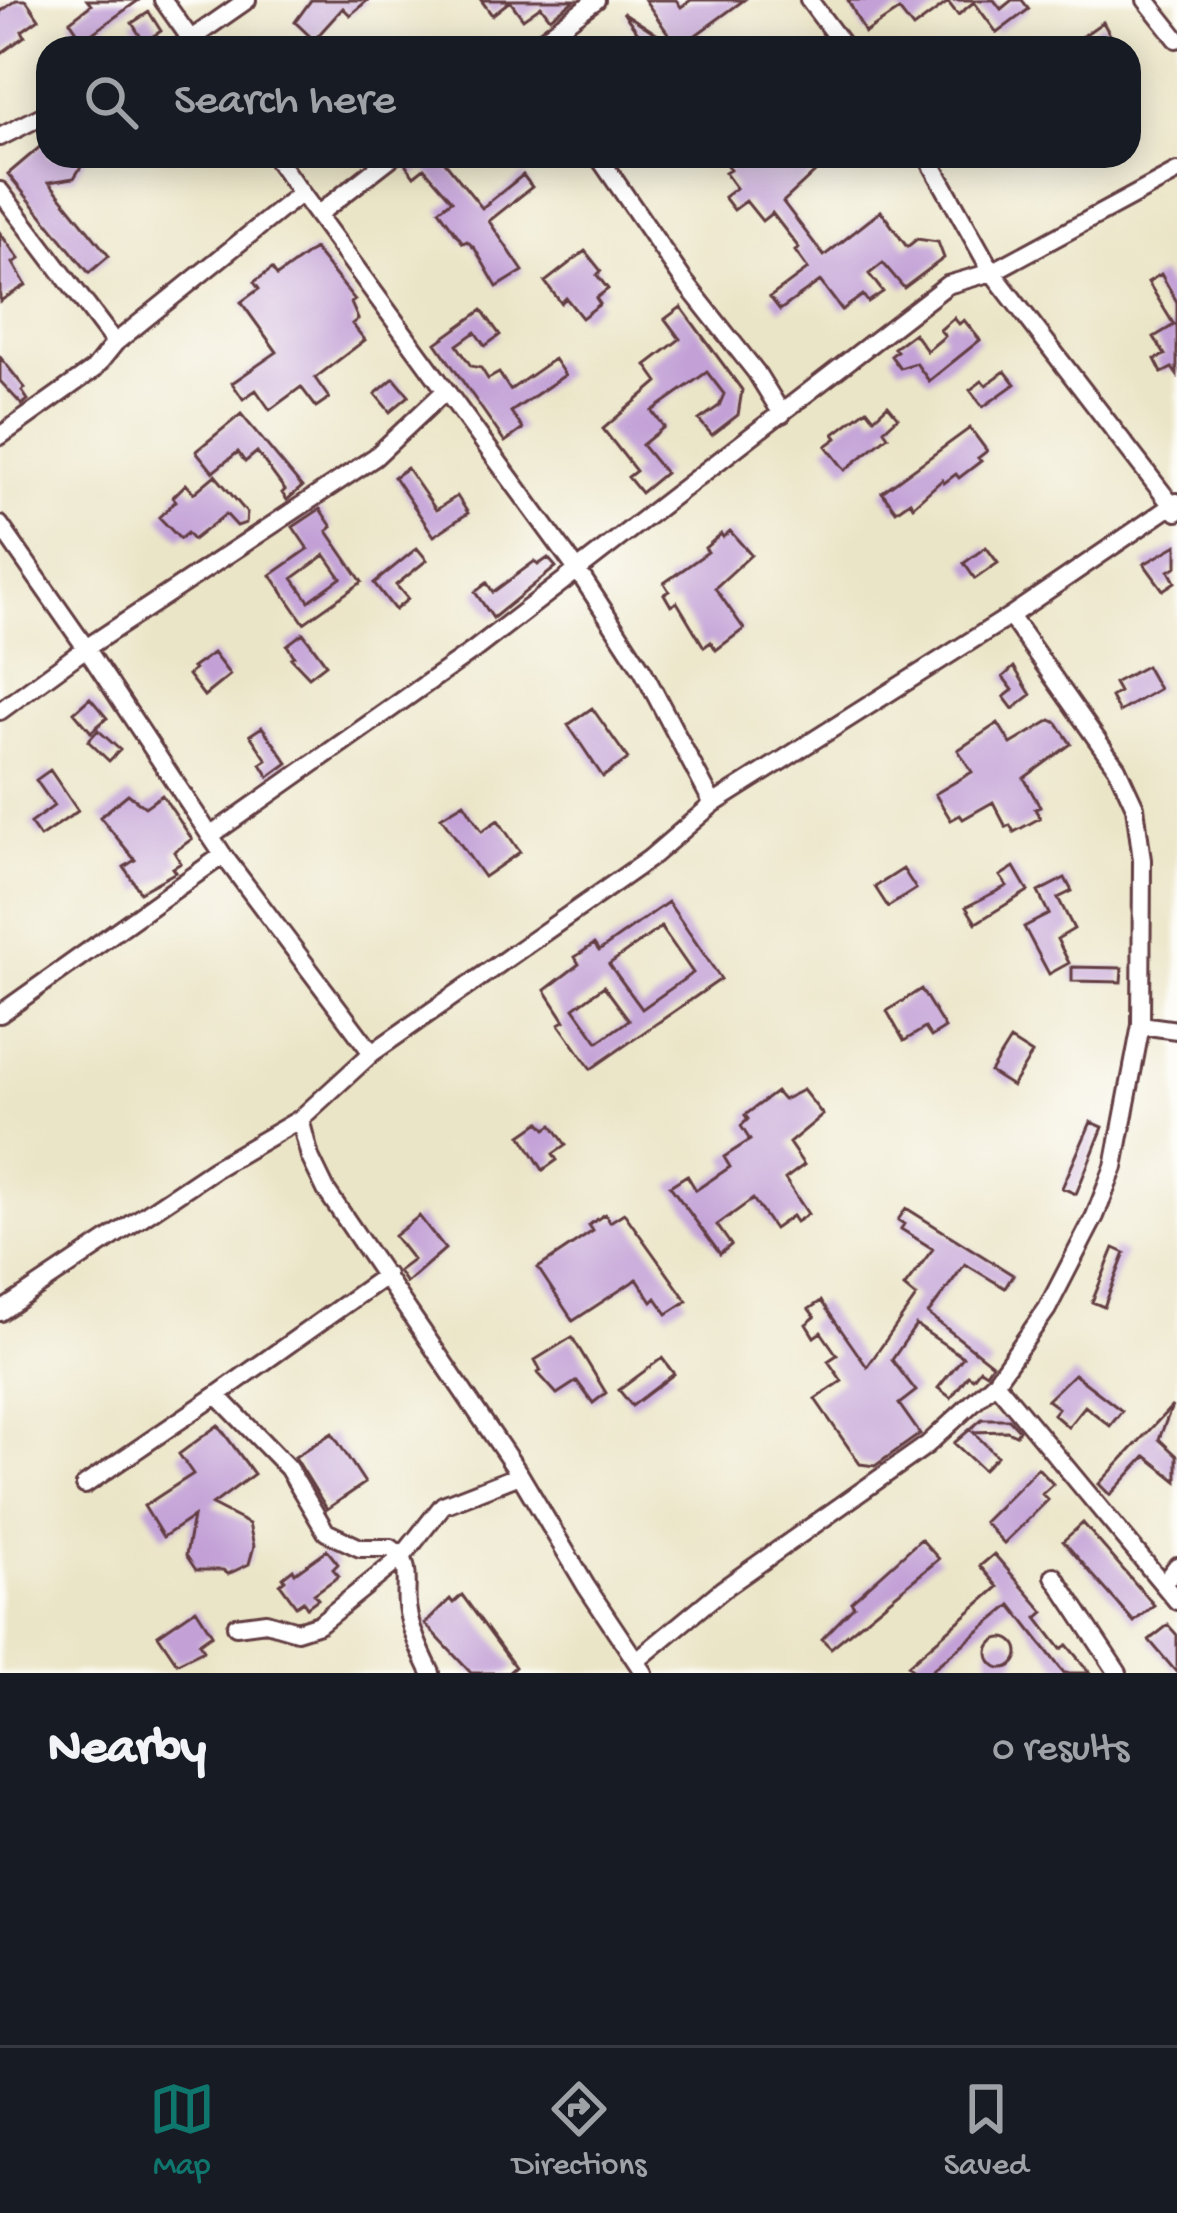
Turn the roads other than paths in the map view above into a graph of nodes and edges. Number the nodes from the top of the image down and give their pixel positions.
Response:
1 (163, 0) edge
2 (247, 0) edge
3 (596, 0) edge
4 (809, 0) edge
5 (1146, 0) edge
6 (183, 36) edge
7 (202, 36) edge
8 (547, 36) edge
9 (836, 36) edge
10 (1177, 39) edge
11 (36, 119) edge
12 (0, 137) edge
13 (283, 168) edge
14 (378, 168) edge
15 (606, 168) edge
16 (934, 168) edge
17 (1177, 172) edge
18 (0, 191) edge
19 (301, 193) junction
20 (317, 215) junction
21 (992, 272) junction
22 (115, 343) junction
23 (444, 392) junction
24 (782, 414) junction
25 (0, 436) edge
26 (1176, 506) edge
27 (0, 525) edge
28 (578, 571) junction
29 (1010, 616) junction
30 (86, 648) junction
31 (0, 711) edge
32 (713, 804) junction
33 (210, 836) junction
34 (223, 855) junction
35 (0, 1014) edge
36 (1142, 1025) junction
37 (1177, 1030) edge
38 (372, 1053) junction
39 (300, 1119) junction
40 (386, 1275) junction
41 (0, 1312) edge
42 (995, 1382) junction
43 (217, 1395) junction
44 (520, 1474) junction
45 (86, 1485) dead end
46 (402, 1557) junction
47 (1177, 1566) edge
48 (1054, 1576) dead end
49 (1163, 1584) junction
50 (1177, 1600) edge
51 (236, 1626) dead end
52 (640, 1667) edge
53 (431, 1673) edge
54 (1118, 1673) edge

1 - 6 street
2 - 7 street
3 - 8 street
4 - 9 street
5 - 10 street
11 - 12 street
13 - 19 street
14 - 20 street
15 - 24 street
16 - 21 street
17 - 21 street
18 - 22 street
19 - 20 street
19 - 22 street
20 - 23 street
21 - 24 street
21 - 26 street
22 - 25 street
23 - 28 street
23 - 30 street
24 - 28 street
26 - 29 street
27 - 30 street
28 - 32 street
28 - 33 street
29 - 32 street
29 - 36 street
30 - 31 street
30 - 33 street
32 - 38 street
33 - 34 street
34 - 35 street
34 - 38 street
36 - 37 street
36 - 42 street
38 - 39 street
39 - 40 street
39 - 41 street
40 - 43 street
40 - 44 street
42 - 49 street
42 - 52 street
43 - 45 street
43 - 46 street
44 - 46 street
44 - 52 street
46 - 51 street
46 - 53 street
47 - 49 street
48 - 54 street
49 - 50 street

